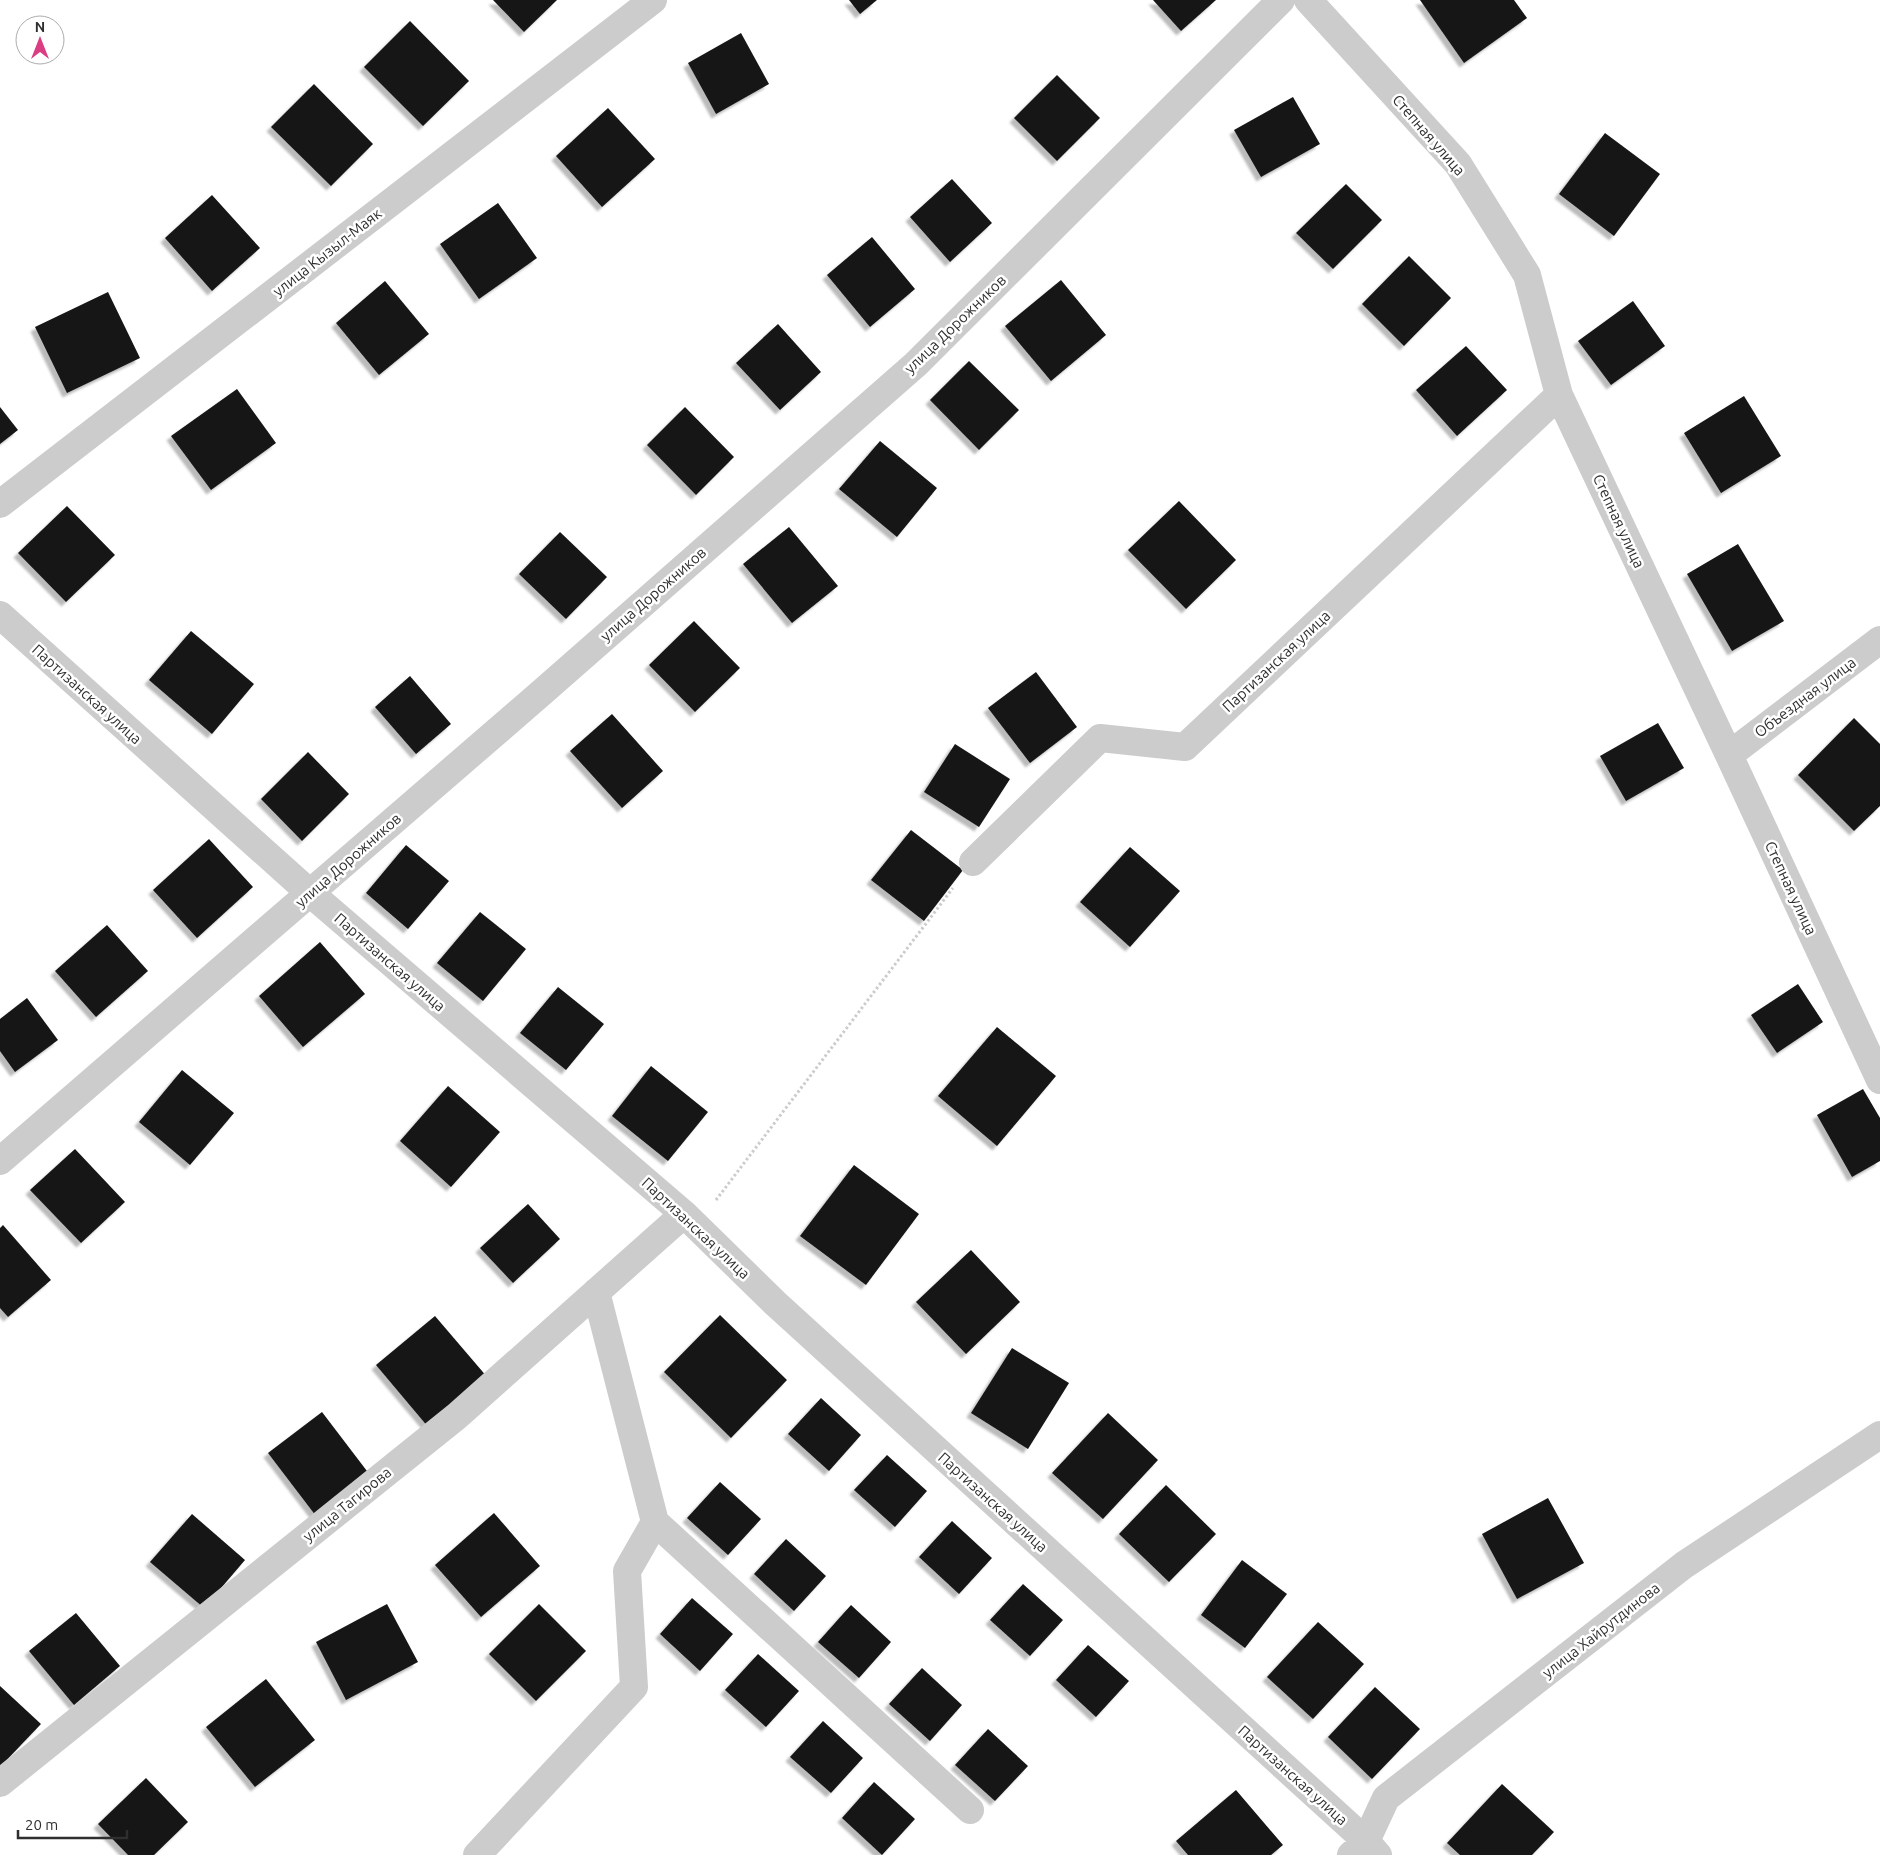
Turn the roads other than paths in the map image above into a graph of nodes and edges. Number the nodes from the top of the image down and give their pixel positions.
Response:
1 (653, 0) edge
2 (1281, 0) edge
3 (1308, 0) edge
4 (1559, 395) junction
5 (0, 504) edge
6 (0, 616) edge
7 (1880, 640) edge
8 (1730, 755) junction
9 (973, 862) road end
10 (310, 893) junction
11 (1880, 1080) edge
12 (0, 1161) edge
13 (690, 1220) junction
14 (596, 1292) junction
15 (1880, 1435) edge
16 (655, 1522) junction
17 (0, 1783) edge
18 (970, 1810) dead end
19 (1365, 1850) edge
20 (476, 1855) edge

1 - 5 street, улица Кызыл-Маяк
2 - 10 street, улица Дорожников
3 - 4 street, Степная улица
4 - 8 street, Степная улица
4 - 9 street, Партизанская улица
6 - 10 street, Партизанская улица
7 - 8 street, Объездная улица
8 - 11 street, Степная улица
10 - 12 street, улица Дорожников
10 - 13 street, Партизанская улица
13 - 14 street, улица Тагирова
13 - 19 street, Партизанская улица
14 - 16 street
14 - 17 street, улица Тагирова
15 - 19 street, улица Хайрутдинова
16 - 18 street
16 - 20 street

